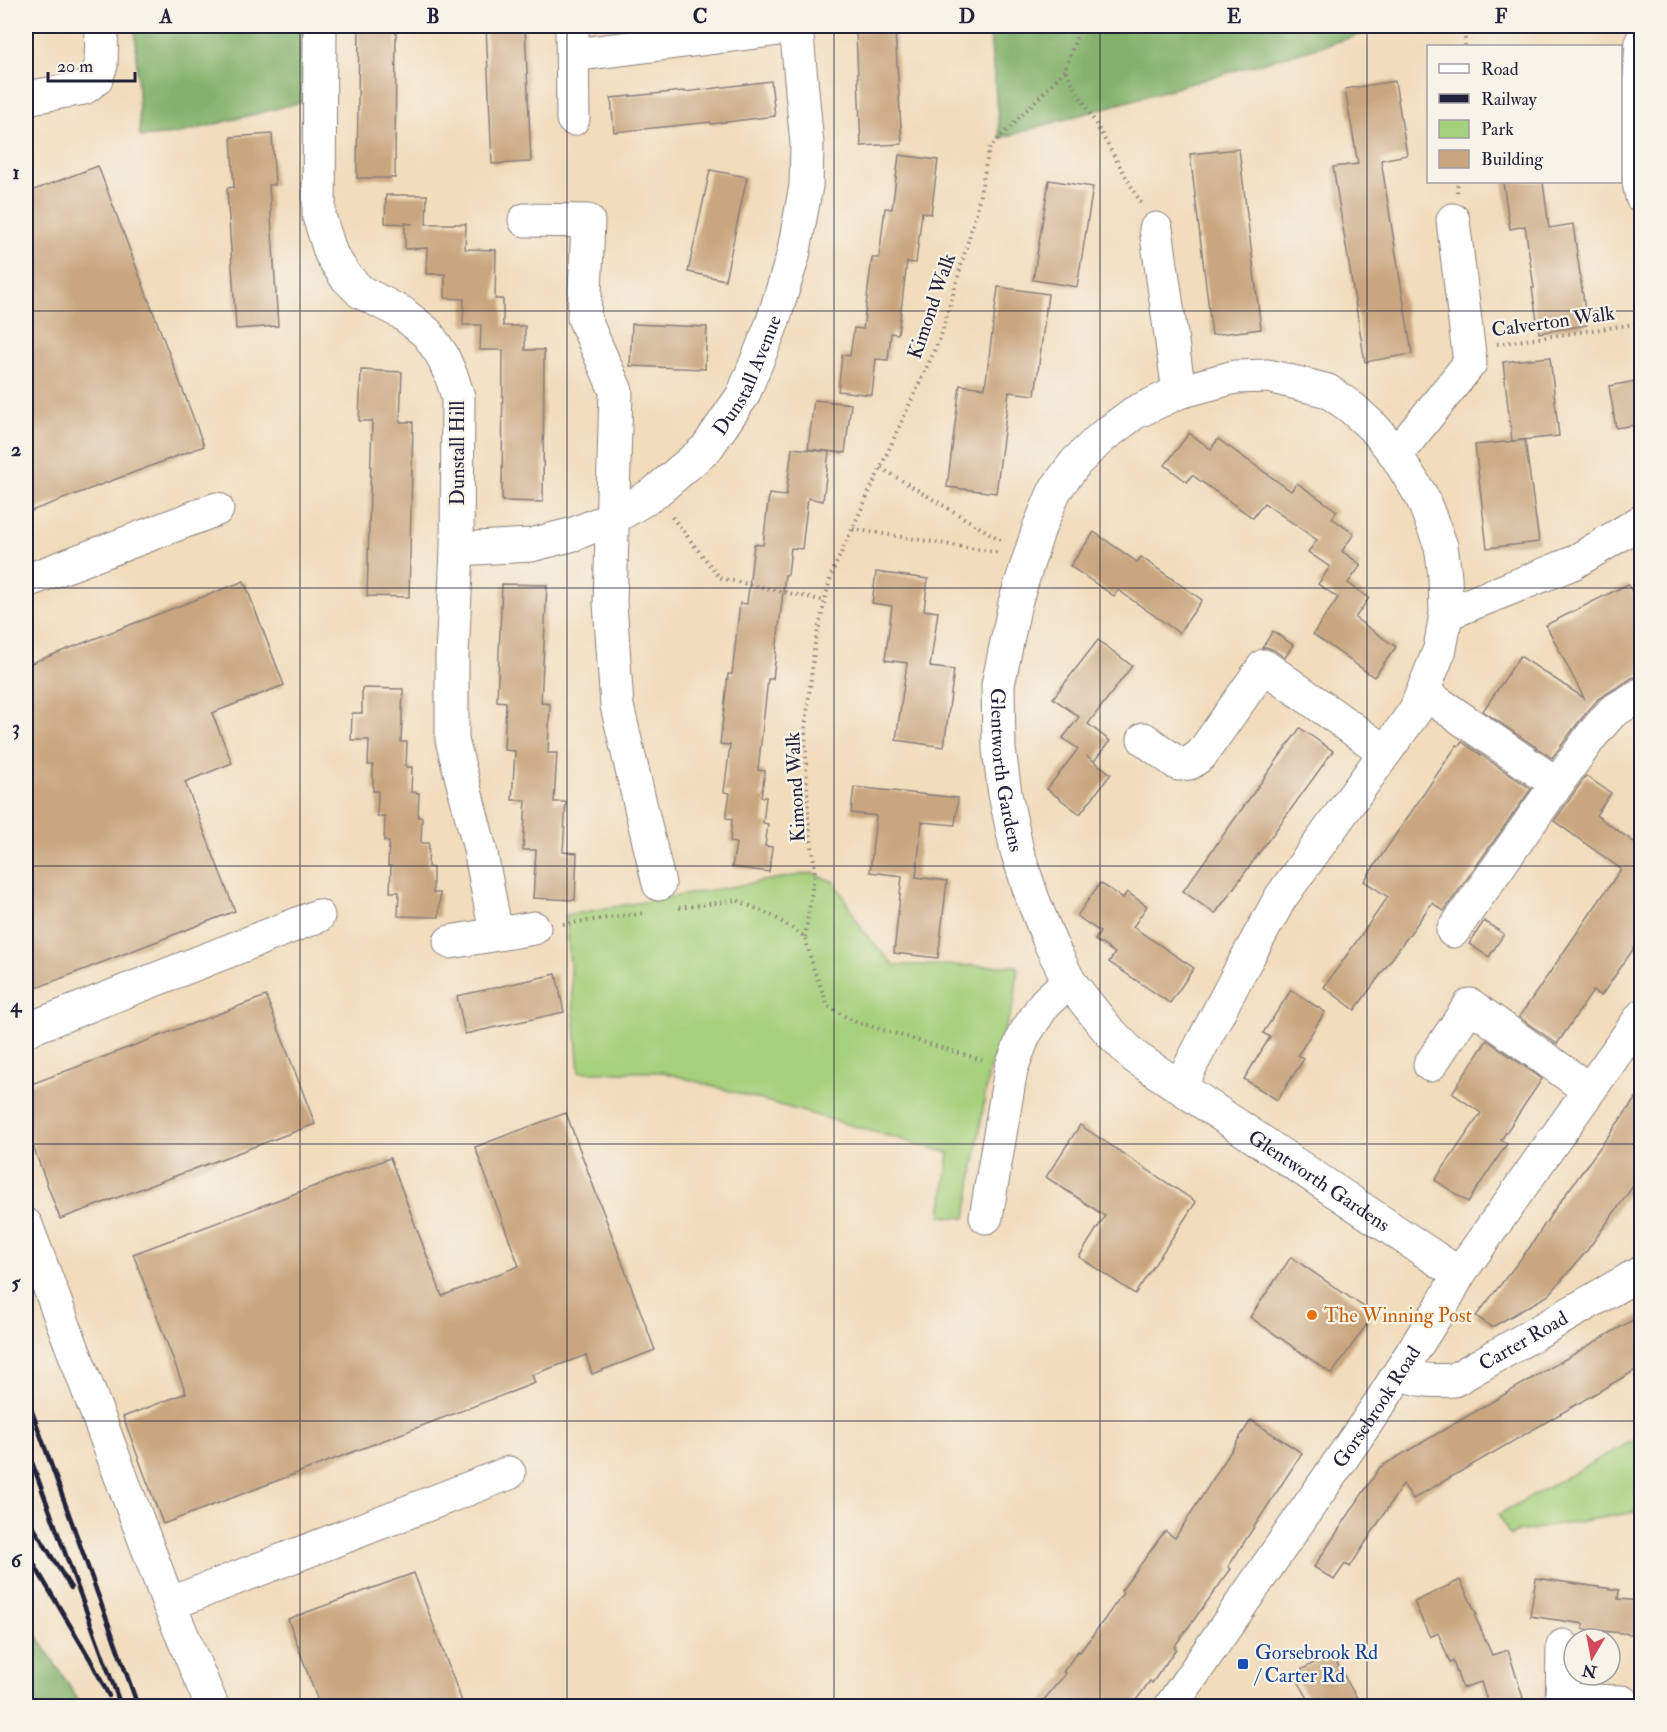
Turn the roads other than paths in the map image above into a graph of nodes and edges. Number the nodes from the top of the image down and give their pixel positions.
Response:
1 (102, 26) edge
2 (320, 26) edge
3 (796, 26) edge
4 (573, 40) edge
5 (1641, 41) edge
6 (26, 98) edge
7 (573, 119) dead end
8 (1641, 195) edge
9 (525, 220) dead end
10 (1454, 220) dead end
11 (1156, 229) road end
12 (1179, 392) junction
13 (1396, 455) junction
14 (217, 509) dead end
15 (613, 518) junction
16 (1637, 534) edge
17 (457, 549) junction
18 (26, 581) edge
19 (1446, 614) junction
20 (1424, 693) junction
21 (1641, 694) edge
22 (1144, 739) dead end
23 (1385, 752) junction
24 (1557, 784) junction
25 (658, 902) road end
26 (318, 916) dead end
27 (534, 928) road end
28 (1453, 932) dead end
29 (496, 933) junction
30 (450, 942) dead end
31 (1069, 981) junction
32 (1641, 1016) edge
33 (26, 1030) edge
34 (1430, 1065) dead end
35 (1180, 1086) junction
36 (1589, 1090) junction
37 (986, 1217) dead end
38 (26, 1225) edge
39 (1641, 1272) edge
40 (1459, 1274) junction
41 (1400, 1372) junction
42 (509, 1473) dead end
43 (169, 1604) junction
44 (1562, 1687) edge
45 (1622, 1702) dead end
46 (1562, 1703) edge
47 (212, 1707) edge
48 (1171, 1707) edge

1 - 6 street
2 - 17 street, Dunstall Hill
3 - 4 street
3 - 15 street, Dunstall Avenue
4 - 7 street
5 - 8 street
9 - 15 street
10 - 13 street
11 - 12 street
12 - 13 street, Glentworth Gardens
12 - 31 street, Glentworth Gardens
13 - 19 street, Glentworth Gardens
14 - 18 street
15 - 17 street, Dunstall Avenue
15 - 25 street
16 - 19 street
17 - 29 street, Dunstall Hill
19 - 20 street, Glentworth Gardens
20 - 23 street, Glentworth Gardens
20 - 24 street
21 - 24 street
22 - 23 street
23 - 35 street, Glentworth Gardens
24 - 28 street
26 - 33 street
27 - 29 street
29 - 30 street
31 - 35 street, Glentworth Gardens
31 - 37 street
32 - 36 street, Gorsebrook Road
34 - 36 street
35 - 40 street, Glentworth Gardens
36 - 40 street, Gorsebrook Road
38 - 43 street
39 - 41 street, Carter Road
40 - 41 street, Gorsebrook Road
41 - 48 street, Gorsebrook Road
42 - 43 street
43 - 47 street
44 - 46 street
45 - 46 street

